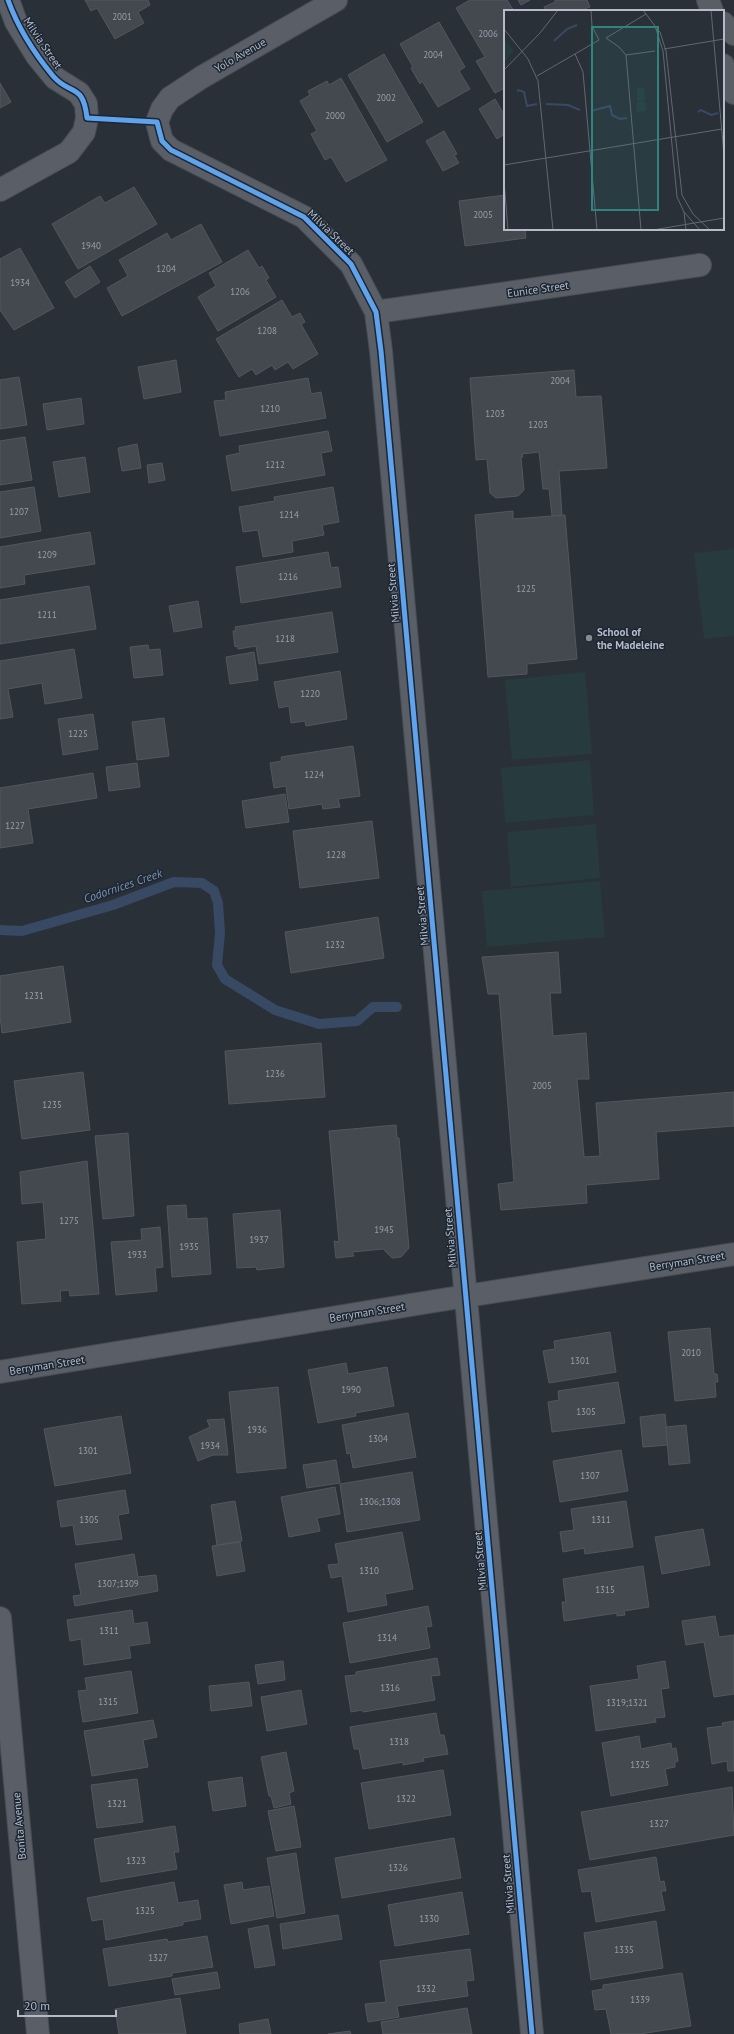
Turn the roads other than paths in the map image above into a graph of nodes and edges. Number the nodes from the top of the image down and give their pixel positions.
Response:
1 (8, 0) edge
2 (336, 0) edge
3 (708, 0) edge
4 (712, 10) edge
5 (724, 24) edge
6 (734, 34) edge
7 (724, 68) edge
8 (734, 93) edge
9 (156, 122) joint
10 (0, 190) edge
11 (700, 265) dead end
12 (376, 312) junction
13 (734, 1254) edge
14 (466, 1296) junction
15 (0, 1372) edge
16 (0, 1618) edge
17 (38, 2034) edge
18 (532, 2034) edge

1 - 10 street, Milvia Street
2 - 9 street, Yolo Avenue
3 - 4 main road
5 - 6 main road
7 - 8 main road
9 - 12 street, Milvia Street
11 - 12 street, Eunice Street
12 - 14 street, Milvia Street
13 - 14 street, Berryman Street
14 - 15 street, Berryman Street
14 - 18 street, Milvia Street
16 - 17 street, Bonita Avenue

